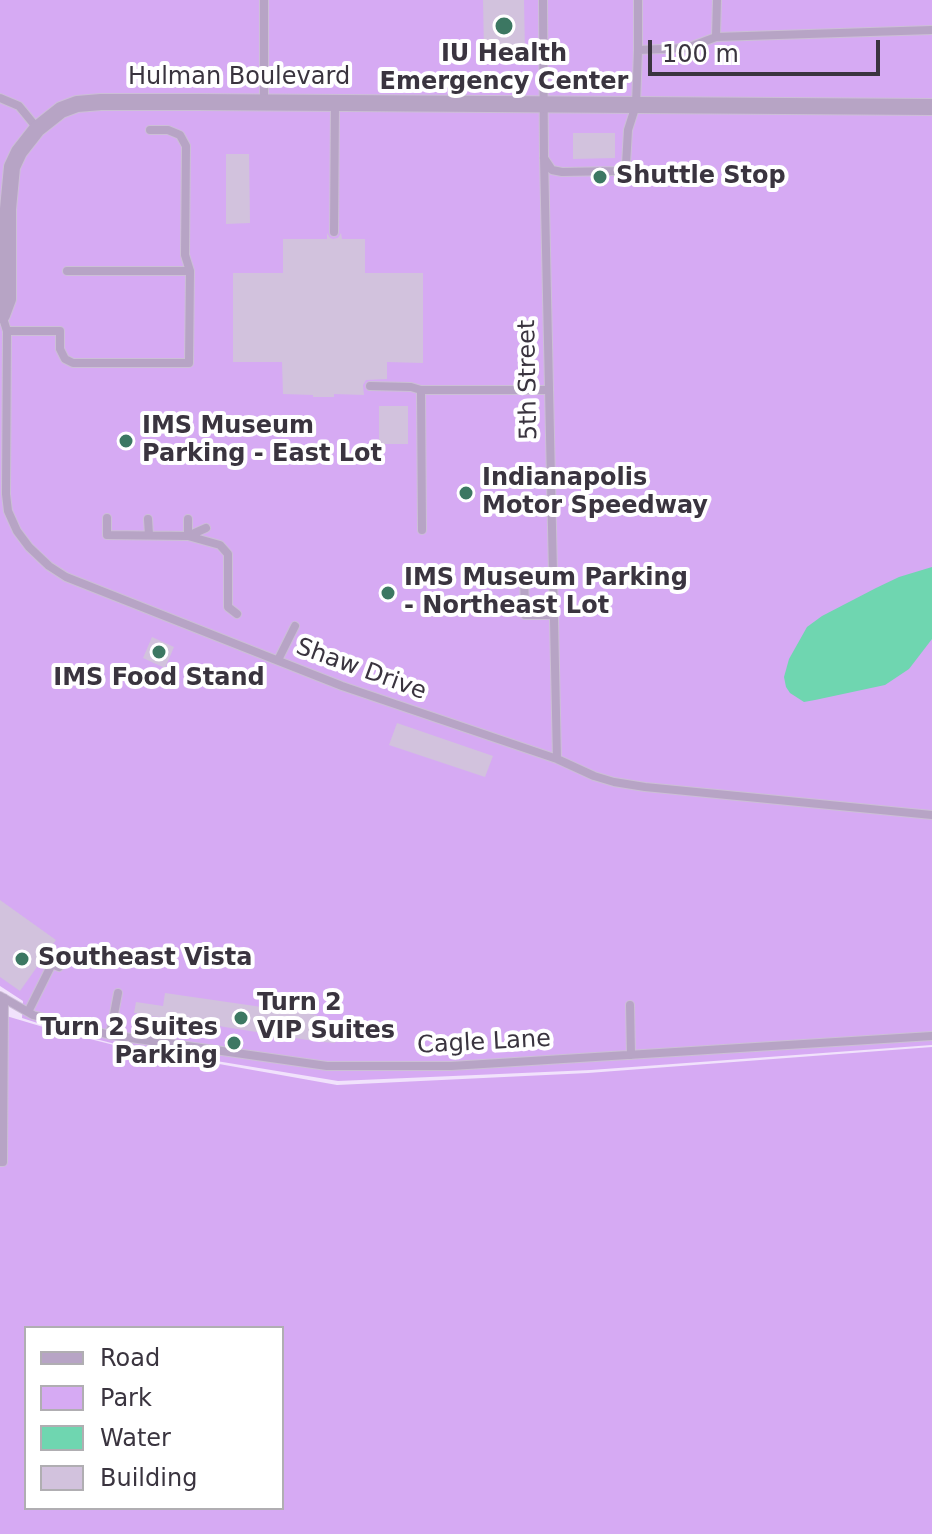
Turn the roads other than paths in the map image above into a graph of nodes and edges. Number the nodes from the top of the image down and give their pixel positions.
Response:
1 (264, 0) edge
2 (543, 0) edge
3 (638, 0) edge
4 (717, 0) edge
5 (932, 30) edge
6 (716, 37) junction
7 (638, 50) junction
8 (0, 98) edge
9 (264, 102) junction
10 (335, 103) junction
11 (543, 104) junction
12 (636, 105) junction
13 (932, 107) edge
14 (37, 129) junction
15 (150, 130) dead end
16 (544, 157) junction
17 (334, 232) dead end
18 (67, 271) dead end
19 (190, 271) junction
20 (3, 320) edge
21 (370, 386) dead end
22 (421, 390) junction
23 (549, 390) junction
24 (4, 512) edge
25 (107, 518) dead end
26 (148, 519) dead end
27 (188, 519) dead end
28 (206, 528) dead end
29 (422, 530) dead end
30 (149, 535) junction
31 (188, 536) junction
32 (524, 572) dead end
33 (237, 614) dead end
34 (554, 615) junction
35 (295, 626) dead end
36 (278, 660) junction
37 (557, 759) junction
38 (932, 815) edge
39 (59, 967) dead end
40 (118, 993) dead end
41 (2, 997) edge
42 (630, 1005) dead end
43 (28, 1012) junction
44 (110, 1035) junction
45 (932, 1036) edge
46 (631, 1055) junction
47 (0, 1162) edge

1 - 9 lane
2 - 11 lane, 5th Street
3 - 7 lane
4 - 6 lane
5 - 6 lane
6 - 7 lane
7 - 12 lane
8 - 14 lane
9 - 10 street, Hulman Boulevard
9 - 14 street, Hulman Boulevard
10 - 11 street, Hulman Boulevard
10 - 17 lane
11 - 12 street, Hulman Boulevard
11 - 16 lane, 5th Street
12 - 13 street, Hulman Boulevard
12 - 16 lane
14 - 20 street, Hulman Boulevard
15 - 19 lane
16 - 23 lane, 5th Street
18 - 19 lane
19 - 20 lane
20 - 24 lane, Shaw Drive
21 - 22 lane
22 - 23 lane
22 - 29 lane
23 - 34 lane, 5th Street
24 - 36 lane, Shaw Drive
25 - 30 lane
26 - 30 lane
27 - 31 lane
28 - 31 lane
30 - 31 lane
31 - 33 lane
32 - 34 lane
34 - 37 lane, 5th Street
35 - 36 lane
36 - 37 lane, Shaw Drive
37 - 38 lane, Shaw Drive
39 - 43 lane
40 - 44 lane
41 - 43 lane, Cagle Lane
41 - 47 lane
42 - 46 lane
43 - 44 lane, Cagle Lane
44 - 46 lane, Cagle Lane
45 - 46 lane, Cagle Lane

